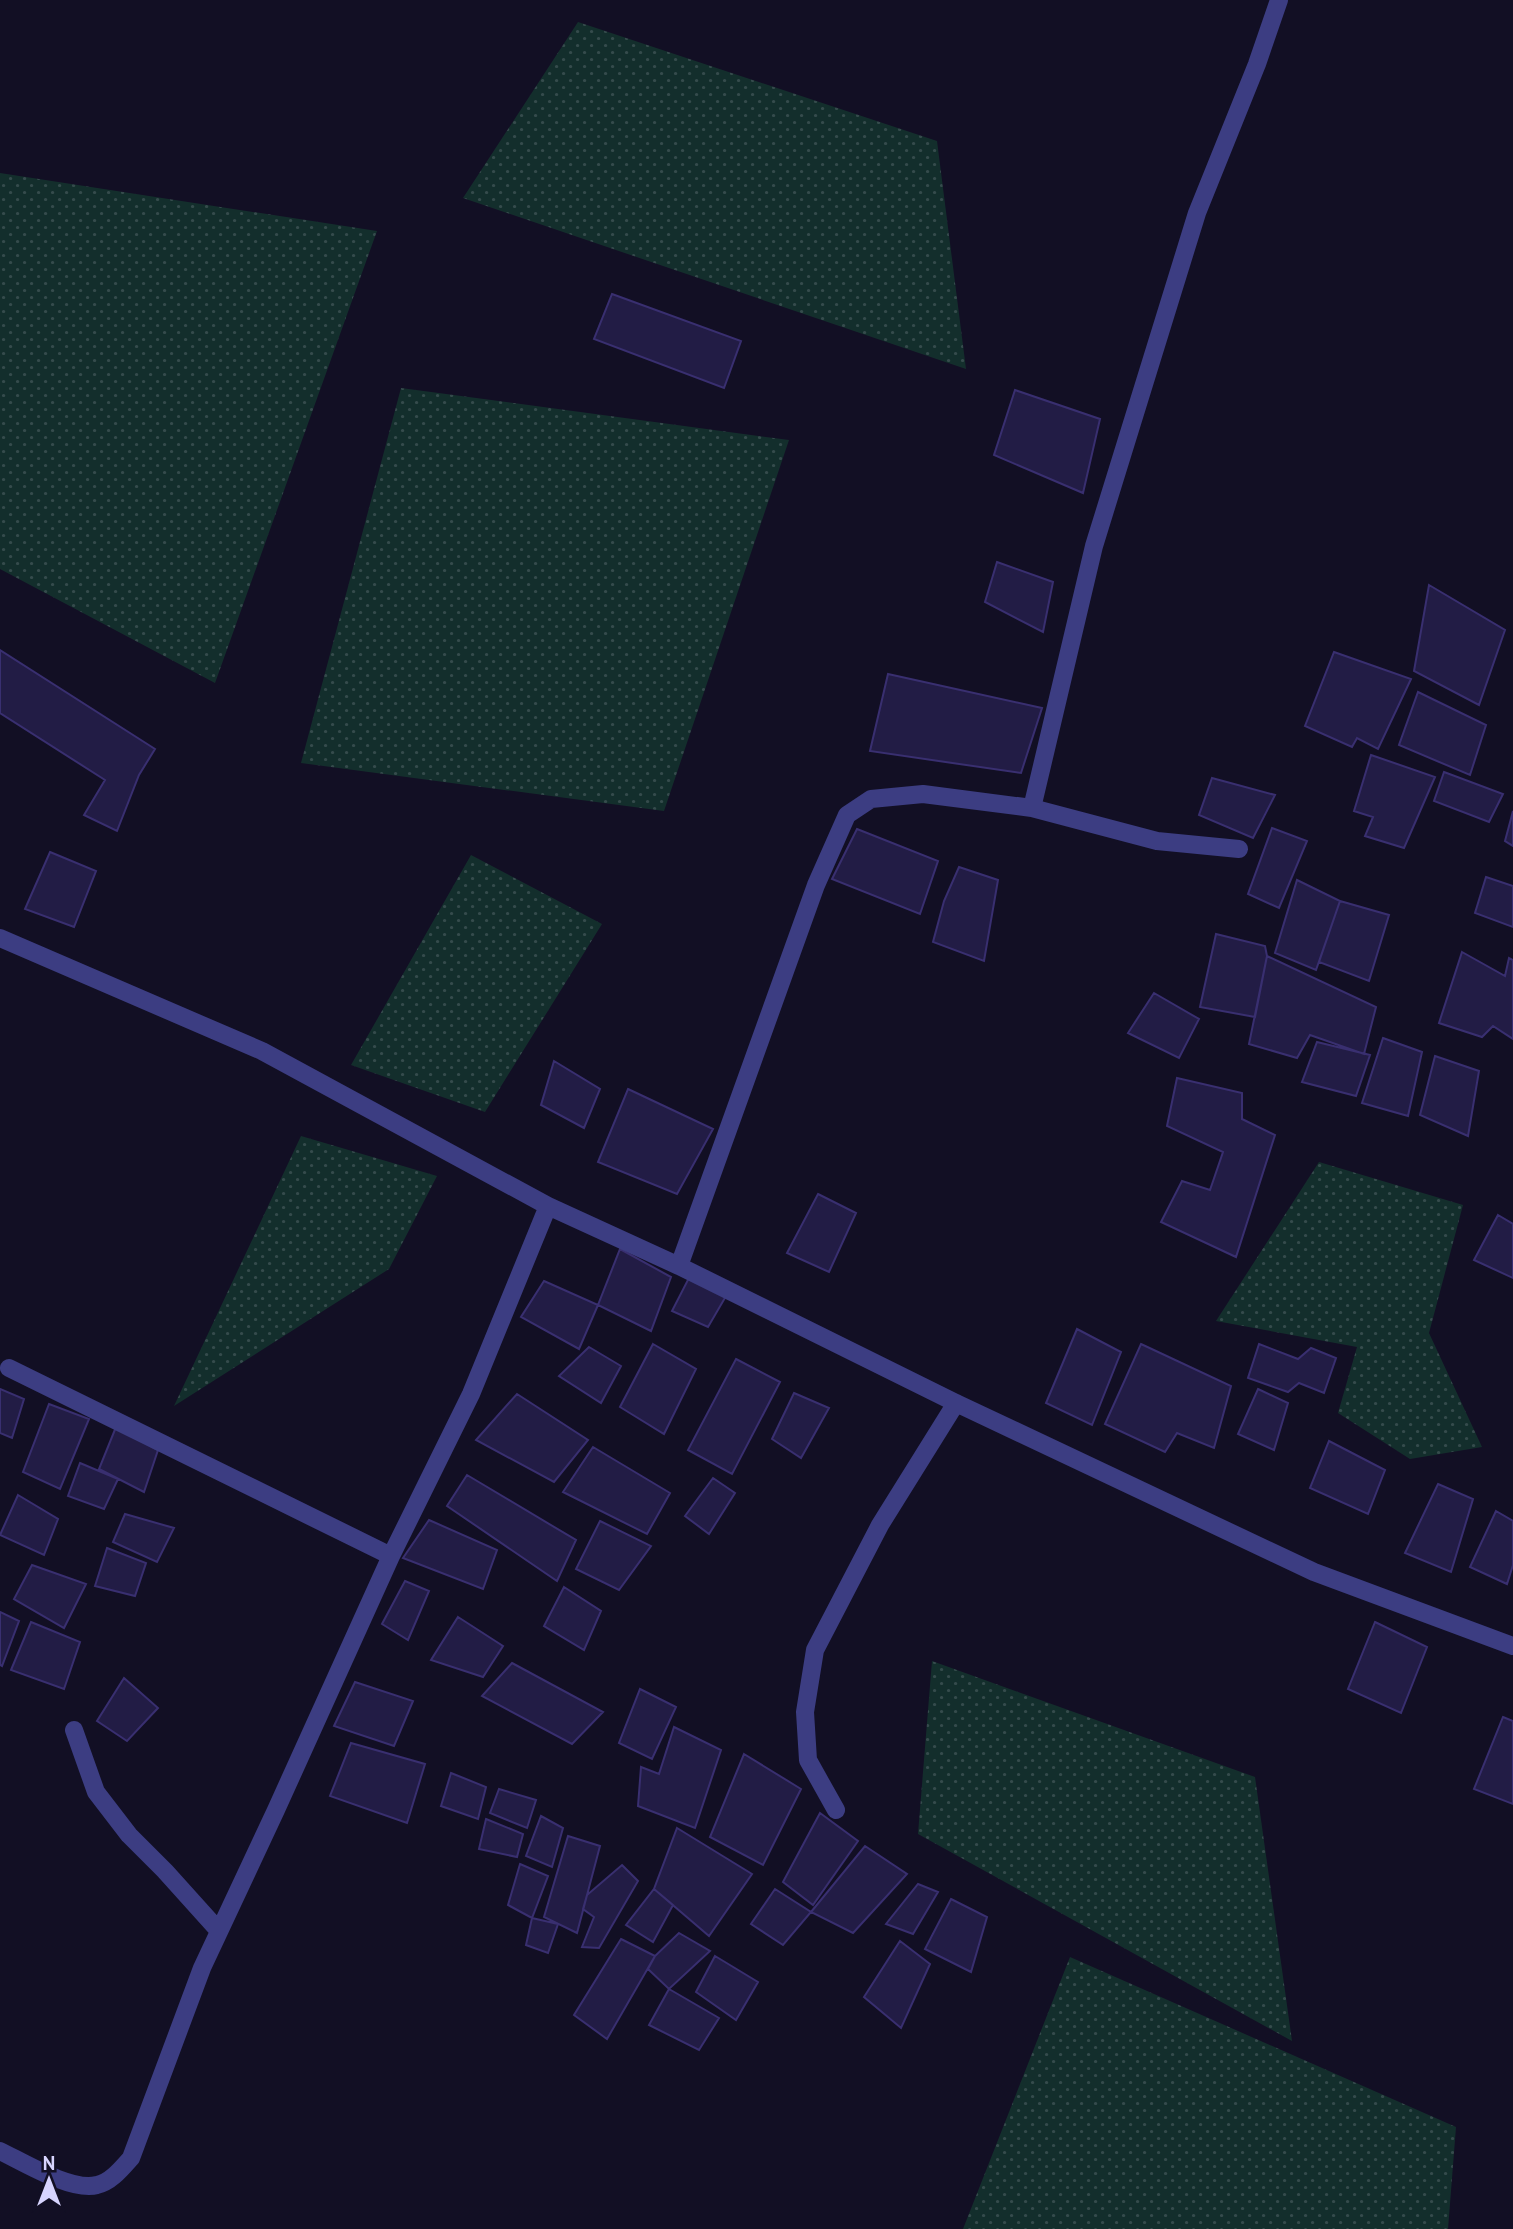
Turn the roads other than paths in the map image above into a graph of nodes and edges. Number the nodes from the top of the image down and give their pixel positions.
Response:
1 (1279, 0) edge
2 (1032, 808) junction
3 (1239, 849) dead end
4 (0, 938) edge
5 (548, 1206) junction
6 (680, 1266) junction
7 (9, 1368) dead end
8 (956, 1403) junction
9 (391, 1556) junction
10 (1513, 1646) edge
11 (74, 1730) dead end
12 (836, 1810) dead end
13 (219, 1931) junction
14 (0, 2151) edge

1 - 2 street
2 - 3 street
2 - 6 street
4 - 5 street
5 - 6 street
5 - 9 street
6 - 8 street
7 - 9 street
8 - 10 street
8 - 12 street
9 - 13 street
11 - 13 street
13 - 14 street

